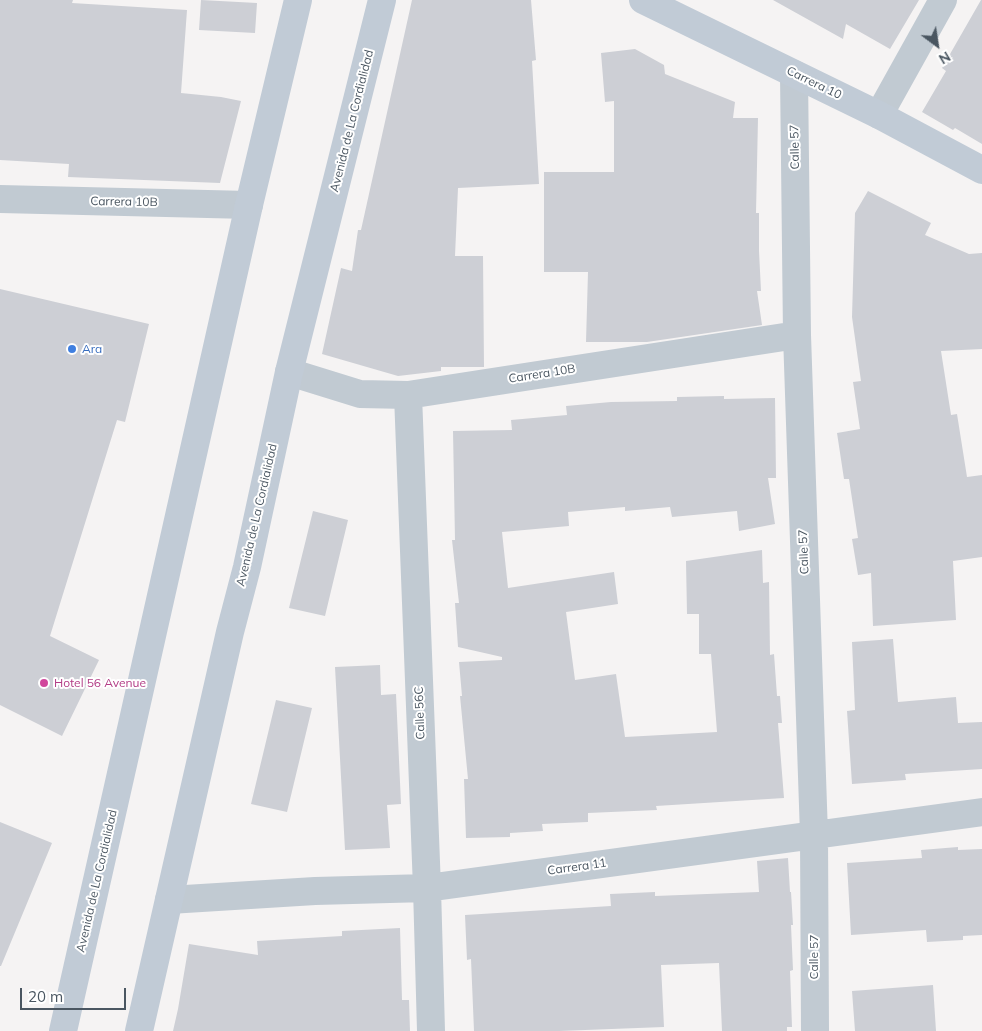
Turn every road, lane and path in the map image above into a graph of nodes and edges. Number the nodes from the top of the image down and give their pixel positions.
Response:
1 (298, 0) edge
2 (382, 0) edge
3 (643, 0) edge
4 (943, 0) edge
5 (794, 74) junction
6 (880, 114) junction
7 (982, 170) edge
8 (0, 199) edge
9 (249, 205) junction
10 (797, 335) junction
11 (289, 372) junction
12 (408, 395) junction
13 (982, 812) edge
14 (814, 835) junction
15 (427, 888) junction
16 (169, 900) junction
17 (63, 1031) edge
18 (139, 1031) edge
19 (431, 1031) edge
20 (815, 1031) edge

1 - 9 main road, Avenida de La Cordialidad
2 - 11 main road, Avenida de La Cordialidad
3 - 5 main road, Carrera 10
4 - 6 street
5 - 6 main road, Carrera 10
5 - 10 street, Calle 57
6 - 7 main road, Carrera 10
8 - 9 street, Carrera 10B
9 - 17 main road, Avenida de La Cordialidad
10 - 12 street, Carrera 10B
10 - 14 street, Calle 57
11 - 12 street, Carrera 10B
11 - 16 main road, Avenida de La Cordialidad
12 - 15 street, Calle 56C
13 - 14 street, Carrera 11
14 - 15 street, Carrera 11
14 - 20 street, Calle 57
15 - 16 street, Carrera 11
15 - 19 street, Calle 56C
16 - 18 main road, Avenida de La Cordialidad

